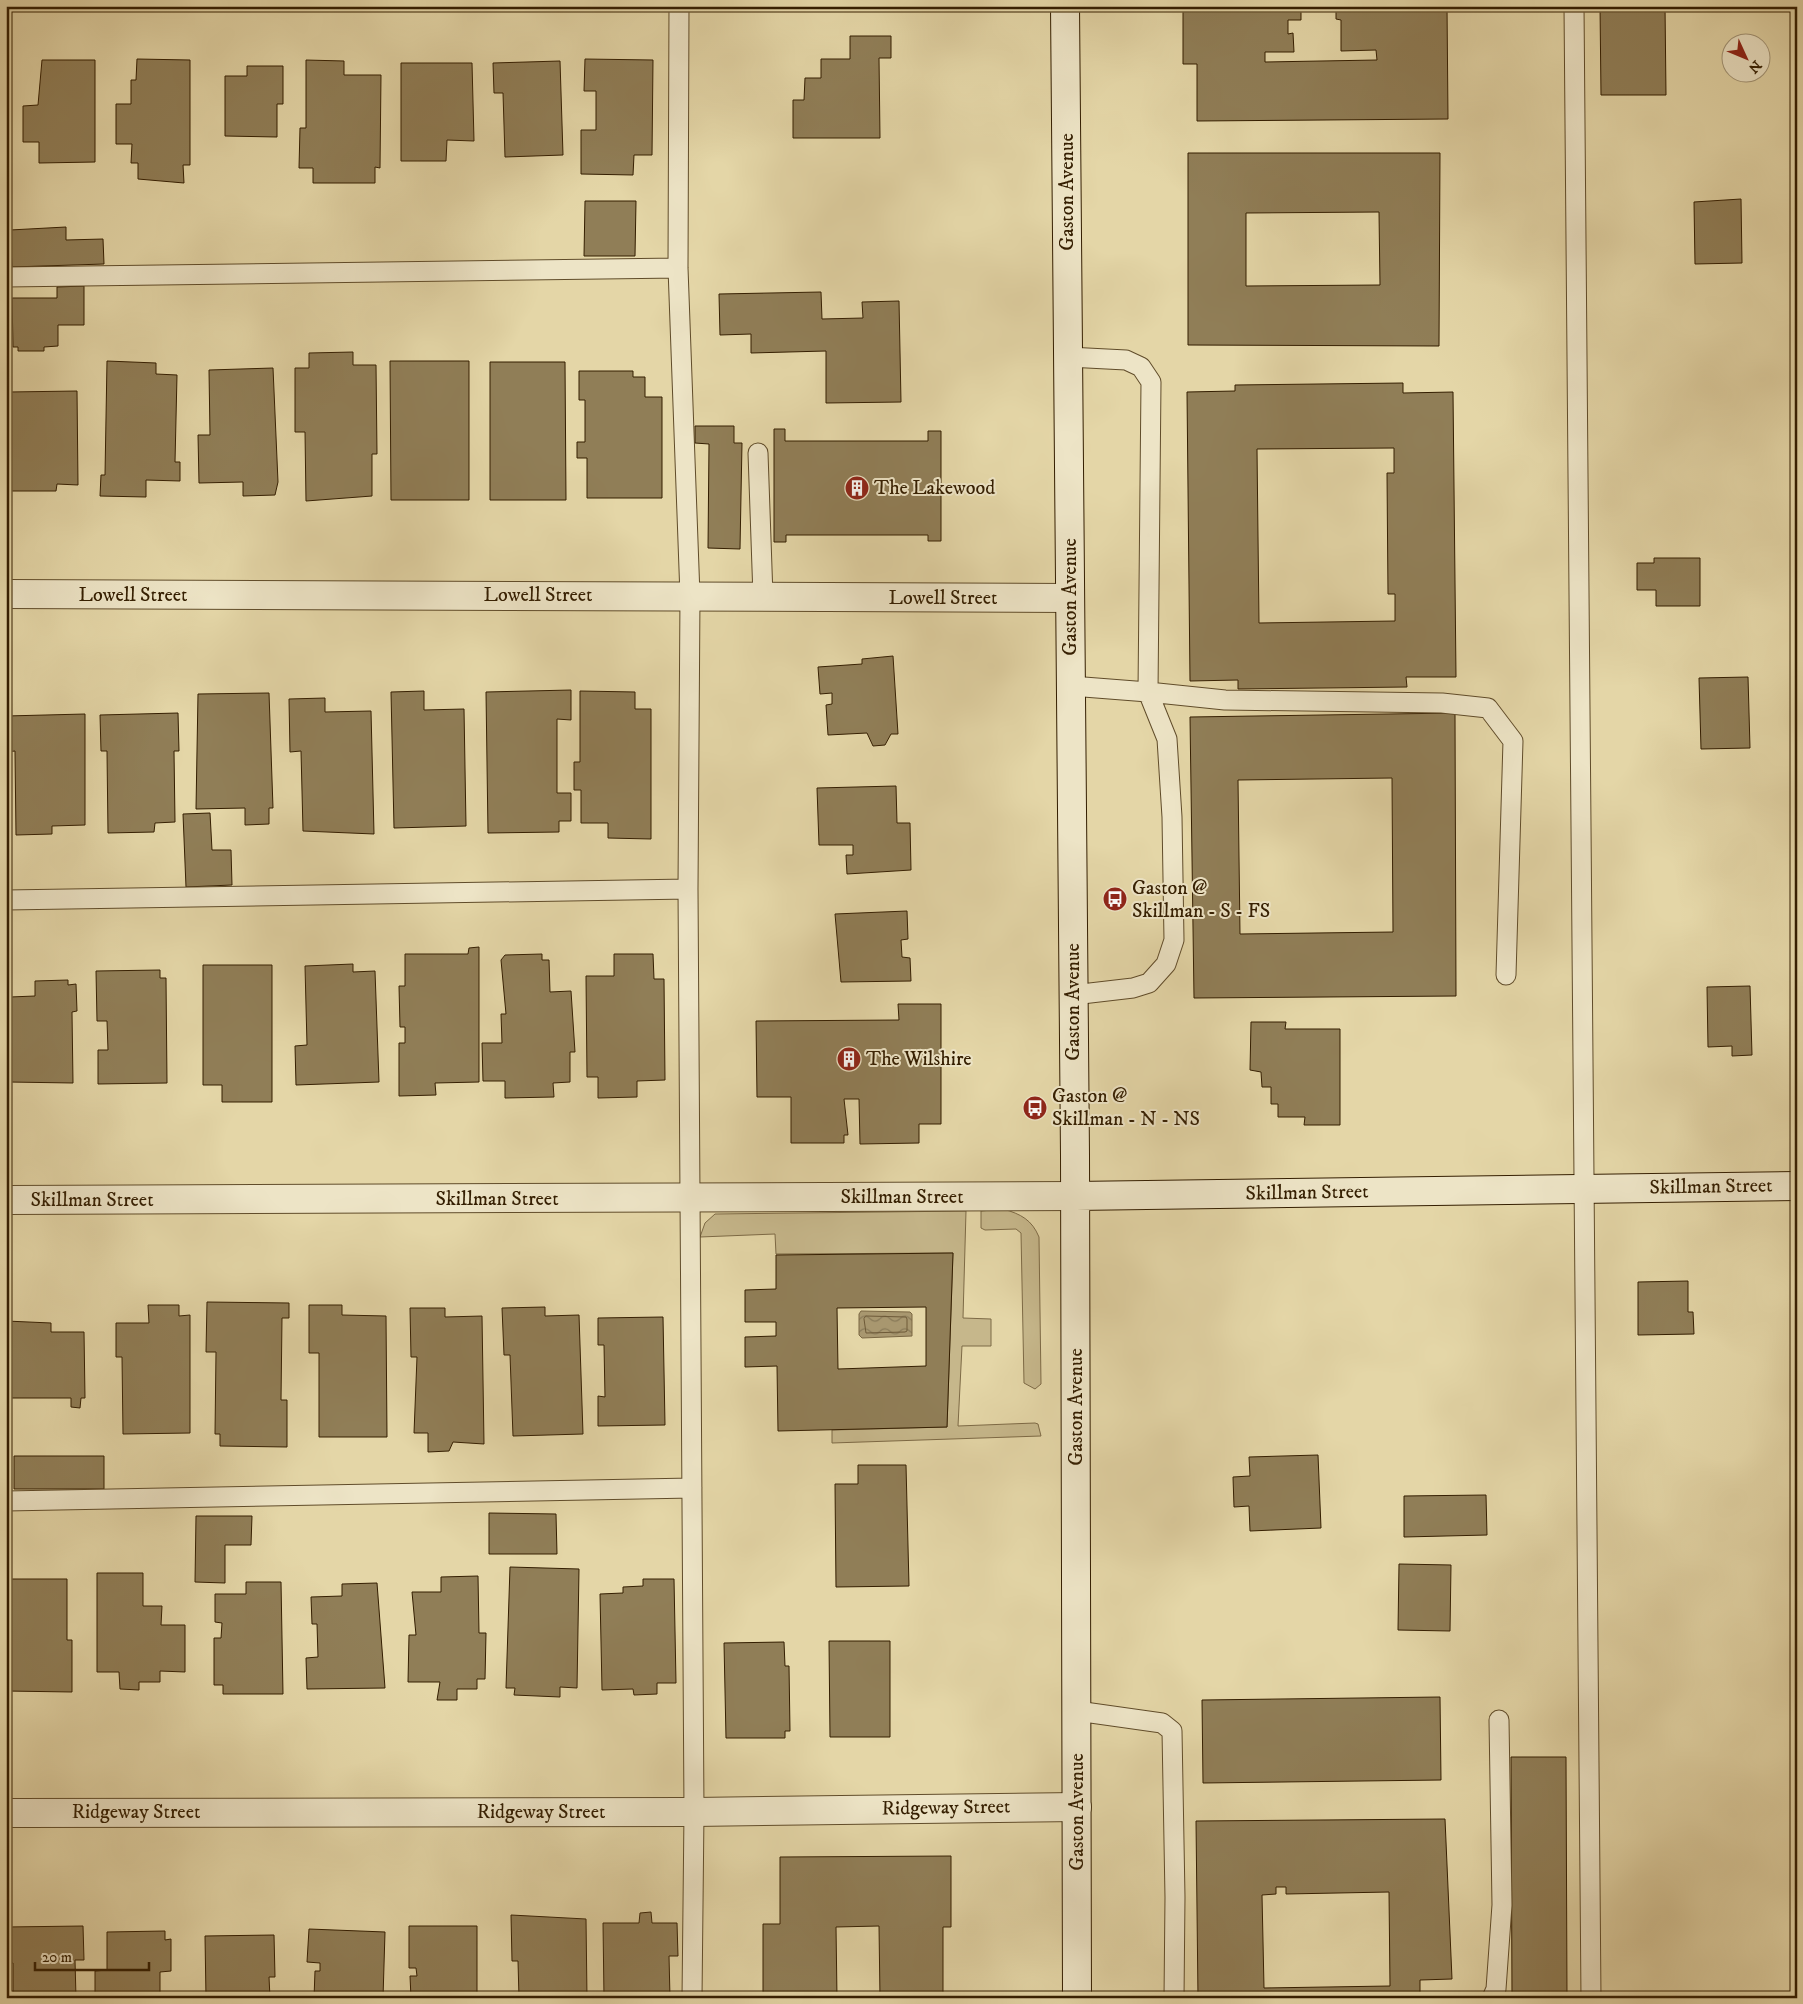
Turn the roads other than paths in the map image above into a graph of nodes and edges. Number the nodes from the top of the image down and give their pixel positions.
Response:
1 (679, 6) edge
2 (1065, 6) edge
3 (1574, 6) edge
4 (678, 268) junction
5 (6, 276) edge
6 (1068, 357) junction
7 (758, 453) dead end
8 (6, 594) edge
9 (690, 596) junction
10 (762, 597) junction
11 (1070, 598) junction
12 (1071, 686) junction
13 (1148, 692) junction
14 (688, 890) junction
15 (6, 900) edge
16 (1506, 975) dead end
17 (1073, 995) junction
18 (1797, 1186) edge
19 (1584, 1189) junction
20 (1075, 1196) junction
21 (690, 1198) junction
22 (6, 1200) edge
23 (692, 1488) junction
24 (6, 1501) edge
25 (1077, 1711) junction
26 (1498, 1720) dead end
27 (1077, 1807) junction
28 (694, 1812) junction
29 (6, 1813) edge
30 (692, 1998) edge
31 (1077, 1998) edge
32 (1174, 1998) edge
33 (1492, 1998) edge
34 (1591, 1998) edge

1 - 4 lane
2 - 6 street, Gaston Avenue
3 - 19 lane
4 - 5 lane
4 - 9 lane
6 - 11 street, Gaston Avenue
6 - 13 lane
7 - 10 lane
8 - 9 street, Lowell Street
9 - 10 street, Lowell Street
9 - 14 lane
10 - 11 street, Lowell Street
11 - 12 street, Gaston Avenue
12 - 13 lane
12 - 17 street, Gaston Avenue
13 - 16 lane
13 - 17 lane
14 - 15 lane
14 - 21 lane
17 - 20 street, Gaston Avenue
18 - 19 street, Skillman Street
19 - 20 street, Skillman Street
19 - 34 lane
20 - 21 street, Skillman Street
20 - 25 street, Gaston Avenue
21 - 22 street, Skillman Street
21 - 23 lane
23 - 24 lane
23 - 28 lane
25 - 27 street, Gaston Avenue
25 - 32 lane
26 - 33 lane
27 - 28 street, Ridgeway Street
27 - 31 street, Gaston Avenue
28 - 29 street, Ridgeway Street
28 - 30 lane

